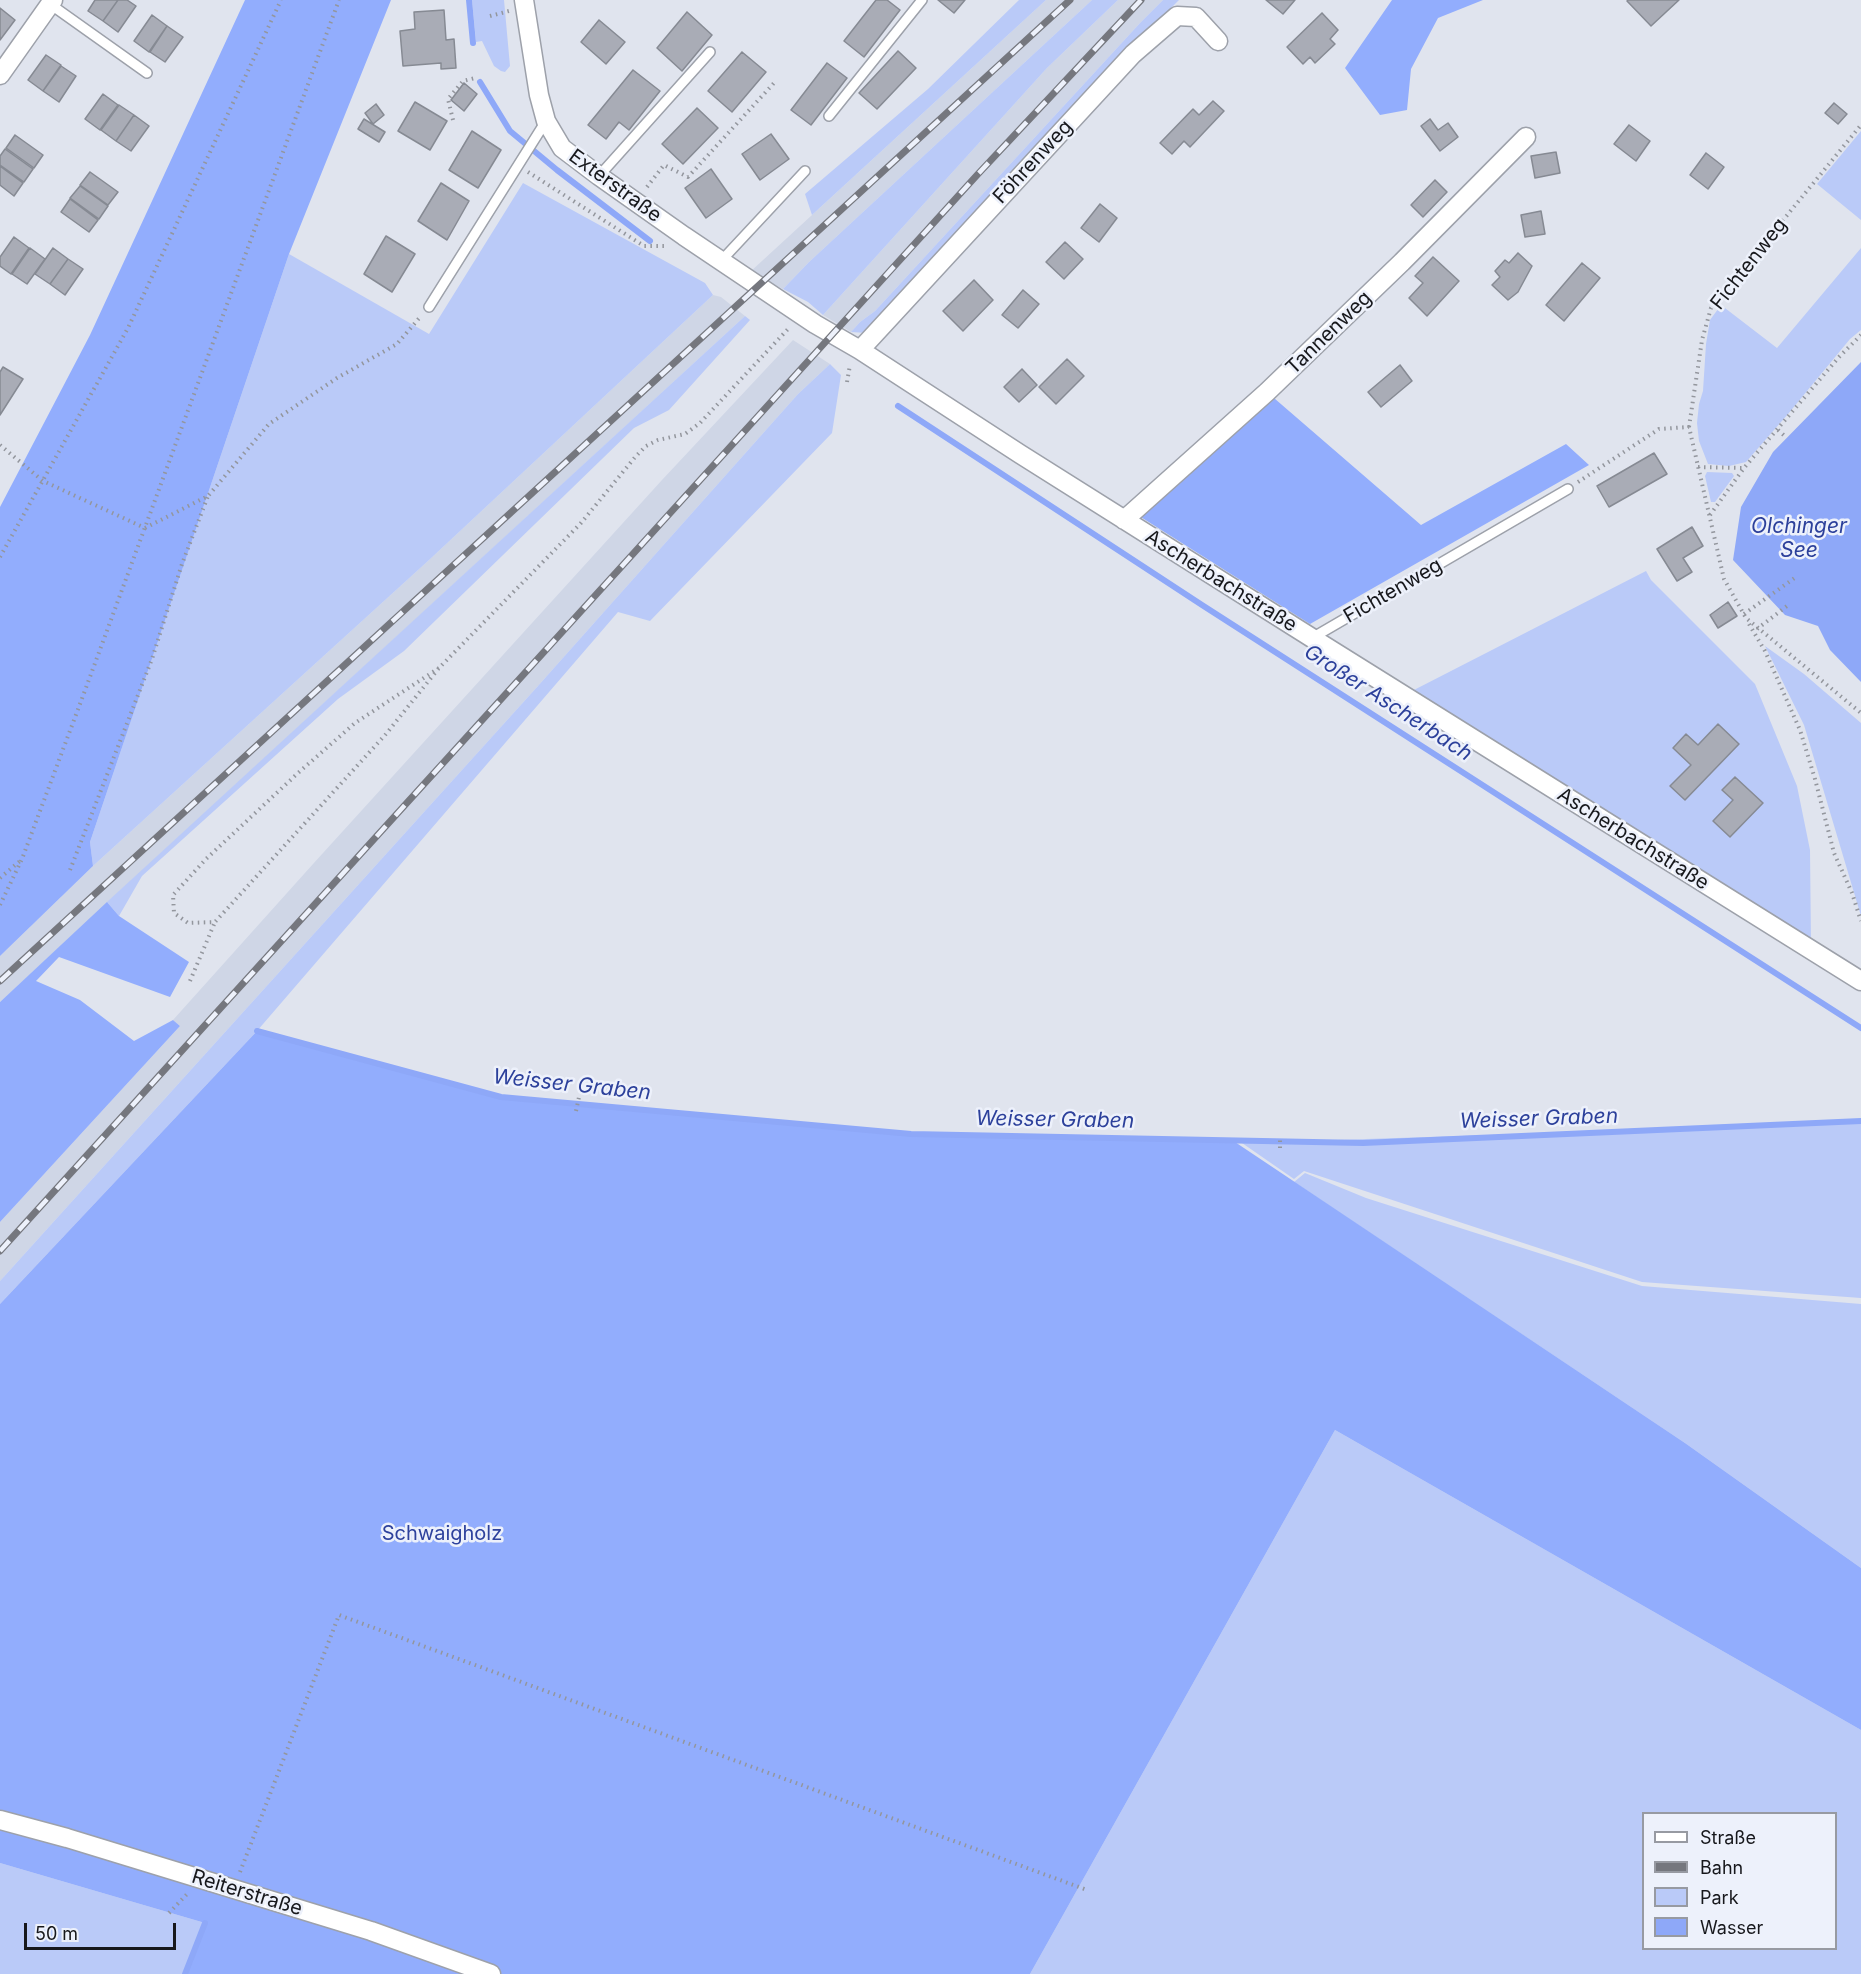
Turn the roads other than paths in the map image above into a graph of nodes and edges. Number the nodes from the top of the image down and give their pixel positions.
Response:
1 (524, 0) edge
2 (922, 0) edge
3 (52, 2) edge
4 (1218, 41) dead end
5 (710, 52) dead end
6 (147, 73) dead end
7 (0, 75) edge
8 (829, 116) dead end
9 (546, 121) junction
10 (1526, 137) dead end
11 (806, 171) dead end
12 (599, 176) junction
13 (729, 266) junction
14 (429, 307) road end
15 (860, 350) junction
16 (1568, 489) road end
17 (1124, 520) junction
18 (1312, 638) junction
19 (1861, 981) edge
20 (0, 1820) edge
21 (490, 1974) edge

1 - 9 street, Exterstraße
2 - 8 lane
3 - 6 lane
3 - 7 street
4 - 15 street, Föhrenweg
5 - 12 lane
9 - 12 street, Exterstraße
9 - 14 lane
10 - 17 street, Tannenweg
11 - 13 lane
12 - 13 street, Exterstraße
13 - 15 street, Ascherbachstraße
15 - 17 street, Ascherbachstraße
16 - 18 lane, Fichtenweg
17 - 18 street, Ascherbachstraße
18 - 19 street, Ascherbachstraße
20 - 21 street, Reiterstraße

